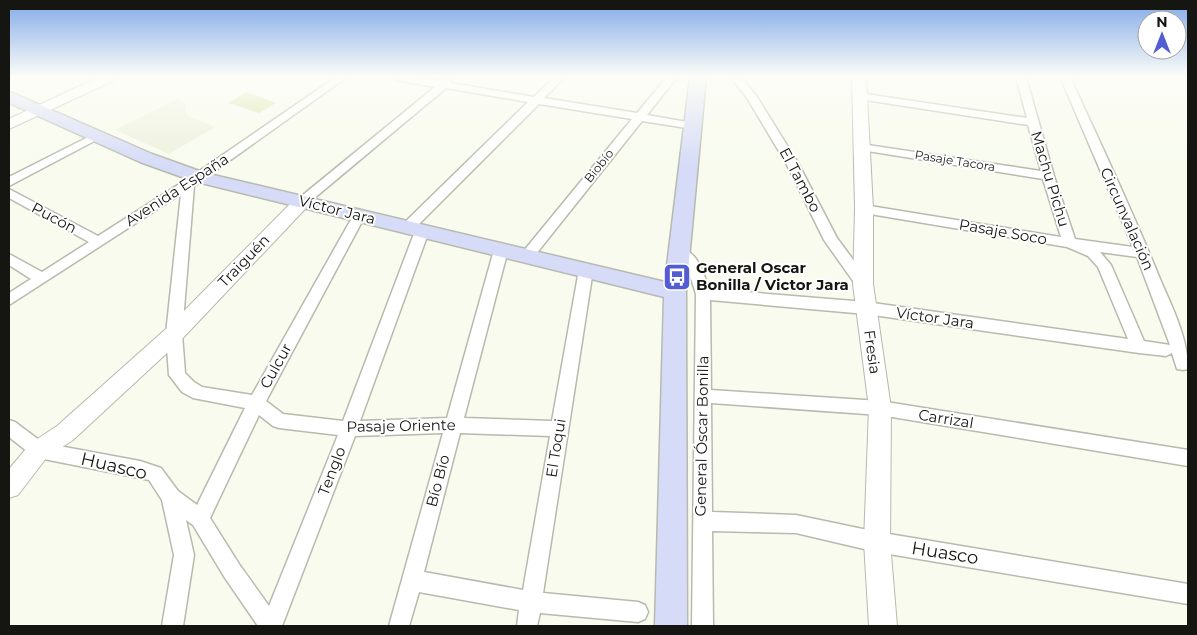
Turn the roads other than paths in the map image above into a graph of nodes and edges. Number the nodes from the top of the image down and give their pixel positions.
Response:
1 (29, 107) edge
2 (47, 107) edge
3 (300, 107) edge
4 (417, 107) edge
5 (529, 107) edge
6 (578, 107) edge
7 (647, 107) edge
8 (695, 107) edge
9 (758, 107) edge
10 (860, 107) edge
11 (957, 107) edge
12 (1029, 107) edge
13 (1079, 107) edge
14 (38, 111) junction
15 (639, 116) junction
16 (1033, 122) junction
17 (9, 125) edge
18 (693, 126) junction
19 (96, 136) junction
20 (861, 147) junction
21 (1048, 176) junction
22 (193, 181) junction
23 (9, 182) edge
24 (9, 193) edge
25 (302, 202) junction
26 (864, 208) junction
27 (359, 216) junction
28 (415, 229) junction
29 (99, 242) junction
30 (1070, 243) junction
31 (501, 250) junction
32 (680, 253) junction
33 (1143, 253) junction
34 (527, 256) junction
35 (9, 259) edge
36 (586, 270) junction
37 (42, 279) junction
38 (862, 284) junction
39 (675, 292) junction
40 (703, 294) junction
41 (9, 300) edge
42 (866, 308) junction
43 (174, 334) junction
44 (1139, 347) junction
45 (1166, 350) dead end
46 (1184, 364) dead end
47 (703, 396) junction
48 (256, 403) junction
49 (880, 408) junction
50 (453, 425) junction
51 (9, 428) edge
52 (349, 429) junction
53 (560, 429) junction
54 (39, 450) junction
55 (1188, 458) edge
56 (9, 487) edge
57 (171, 497) junction
58 (200, 519) junction
59 (701, 521) junction
60 (877, 542) junction
61 (411, 580) junction
62 (1188, 594) edge
63 (531, 602) junction
64 (638, 612) dead end
65 (172, 626) edge
66 (271, 626) edge
67 (399, 626) edge
68 (527, 626) edge
69 (670, 626) edge
70 (702, 626) edge
71 (883, 626) edge

1 - 14 main road, Víctor Jara
2 - 14 street
3 - 22 street, Avenida España
4 - 25 street, Traiguén
5 - 28 street, Tenglo
6 - 15 street
7 - 15 street, Biobío
8 - 18 main road, General Óscar Bonilla
9 - 38 street, El Tambo
10 - 20 street, Fresia
11 - 16 street
12 - 16 street, Machu Pichu
13 - 33 street, Circunvalación
14 - 17 street
14 - 19 main road, Víctor Jara
15 - 18 street
15 - 34 street, Biobío
16 - 21 street, Machu Pichu
18 - 32 main road, General Óscar Bonilla
19 - 22 main road, Víctor Jara
19 - 23 street
20 - 21 street, Pasaje Tacora
20 - 26 street, Fresia
21 - 30 street, Machu Pichu
22 - 25 main road, Víctor Jara
22 - 29 street, Avenida España
22 - 43 street, Pasaje Oriente
24 - 29 street, Pucón
25 - 27 main road, Víctor Jara
25 - 43 street, Traiguén
26 - 30 street, Pasaje Soco
26 - 38 street, Fresia
27 - 28 main road, Víctor Jara
27 - 48 street, Culcur
28 - 31 main road, Víctor Jara
28 - 52 street, Tenglo
29 - 37 street, Avenida España
30 - 33 street, Pasaje Soco
30 - 44 street, Machu Pichu
31 - 34 main road, Víctor Jara
31 - 50 street, Bío Bío
32 - 39 main road, General Óscar Bonilla
32 - 40 street, General Óscar Bonilla
33 - 46 street, Circunvalación
34 - 36 main road, Víctor Jara
35 - 37 street
36 - 39 main road, Víctor Jara
36 - 53 street, El Toqui
37 - 41 street, Avenida España
38 - 42 street, Fresia
39 - 69 main road, General Óscar Bonilla
40 - 42 street, Víctor Jara
40 - 47 street, General Óscar Bonilla
42 - 44 street, Víctor Jara
42 - 49 street, Fresia
43 - 48 street, Pasaje Oriente
43 - 54 street, Traiguén
44 - 45 street, Víctor Jara
47 - 49 street, Carrizal
47 - 59 street, General Óscar Bonilla
48 - 52 street, Pasaje Oriente
48 - 58 street, Culcur
49 - 55 street, Carrizal
49 - 60 street, Fresia
50 - 52 street, Pasaje Oriente
50 - 53 street, Pasaje Oriente
50 - 61 street, Bío Bío
51 - 54 street, Huasco
52 - 66 street, Tenglo
53 - 63 street, El Toqui
54 - 56 street, Traiguén
54 - 57 street, Huasco
57 - 58 street, Huasco
57 - 65 street
58 - 66 street, Huasco
59 - 60 street, Huasco
59 - 70 street, General Óscar Bonilla
60 - 62 street, Huasco
60 - 71 street, Fresia
61 - 63 street
61 - 67 street, Bío Bío
63 - 64 street
63 - 68 street, El Toqui

